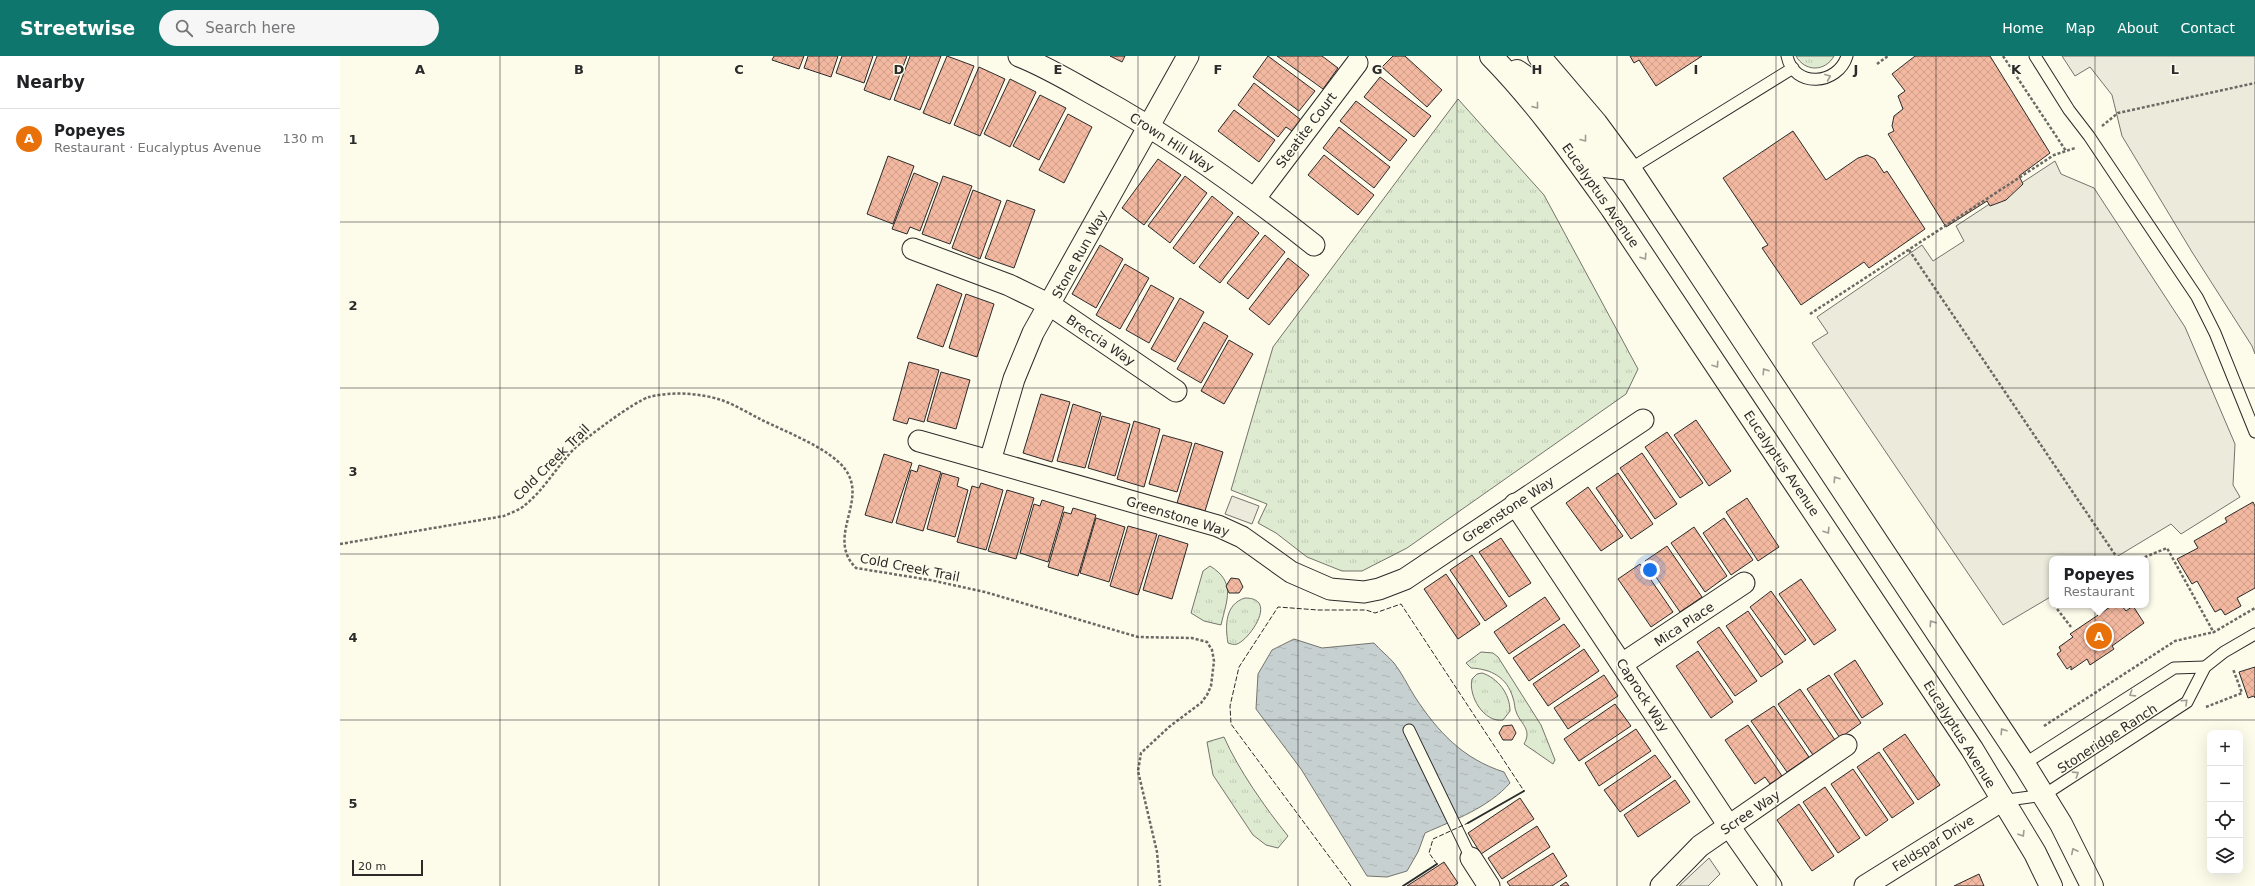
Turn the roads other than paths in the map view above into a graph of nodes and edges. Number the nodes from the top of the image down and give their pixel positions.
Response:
1 (1019, 56) edge
2 (1188, 56) edge
3 (1493, 56) edge
4 (1539, 56) edge
5 (1787, 56) edge
6 (1847, 56) edge
7 (2035, 56) edge
8 (1045, 61) edge
9 (1357, 63) dead end
10 (1793, 68) junction
11 (1150, 126) junction
12 (1630, 169) junction
13 (1255, 198) junction
14 (1314, 245) dead end
15 (913, 249) dead end
16 (1050, 305) junction
17 (1176, 391) dead end
18 (1643, 420) dead end
19 (2255, 432) edge
20 (919, 440) dead end
21 (990, 461) junction
22 (1515, 504) junction
23 (1744, 583) dead end
24 (2255, 634) edge
25 (1622, 664) junction
26 (2205, 667) junction
27 (1408, 730) dead end
28 (1846, 745) dead end
29 (2024, 764) junction
30 (2044, 795) junction
31 (2002, 800) junction
32 (1729, 826) junction
33 (1471, 858) joint
34 (1489, 886) edge
35 (1661, 886) edge
36 (1771, 886) edge
37 (1865, 886) edge
38 (2051, 886) edge
39 (2092, 886) edge

1 - 8 street, Crown Hill Way
2 - 11 street, Stone Run Way
3 -> 12 main road
3 -> 31 main road, Eucalyptus Avenue
4 - 12 main road
5 - 10 lane
10 -> 6 lane
7 - 19 lane
8 - 11 street, Crown Hill Way
9 - 13 street, Steatite Court
10 - 12 lane
11 - 13 street, Crown Hill Way
11 - 16 street, Stone Run Way
29 -> 12 main road
13 - 14 street, Crown Hill Way
15 - 16 street, Breccia Way
16 - 17 street, Breccia Way
16 - 21 street, Stone Run Way
18 - 22 street, Greenstone Way
20 - 21 street, Greenstone Way
21 - 22 street, Greenstone Way
22 - 25 street, Caprock Way
23 - 25 street, Mica Place
24 - 26 lane, Stoneridge Ranch
25 - 32 street, Caprock Way
26 -> 29 lane, Stoneridge Ranch
30 -> 26 lane, Stoneridge Ranch
27 - 33 lane
28 - 32 street, Scree Way
29 - 30 main road
30 - 31 lane, Stoneridge Ranch
39 -> 30 main road
31 - 37 street, Feldspar Drive
31 -> 38 main road, Eucalyptus Avenue
32 - 35 street, Scree Way
32 - 36 street, Caprock Way
33 - 34 street

